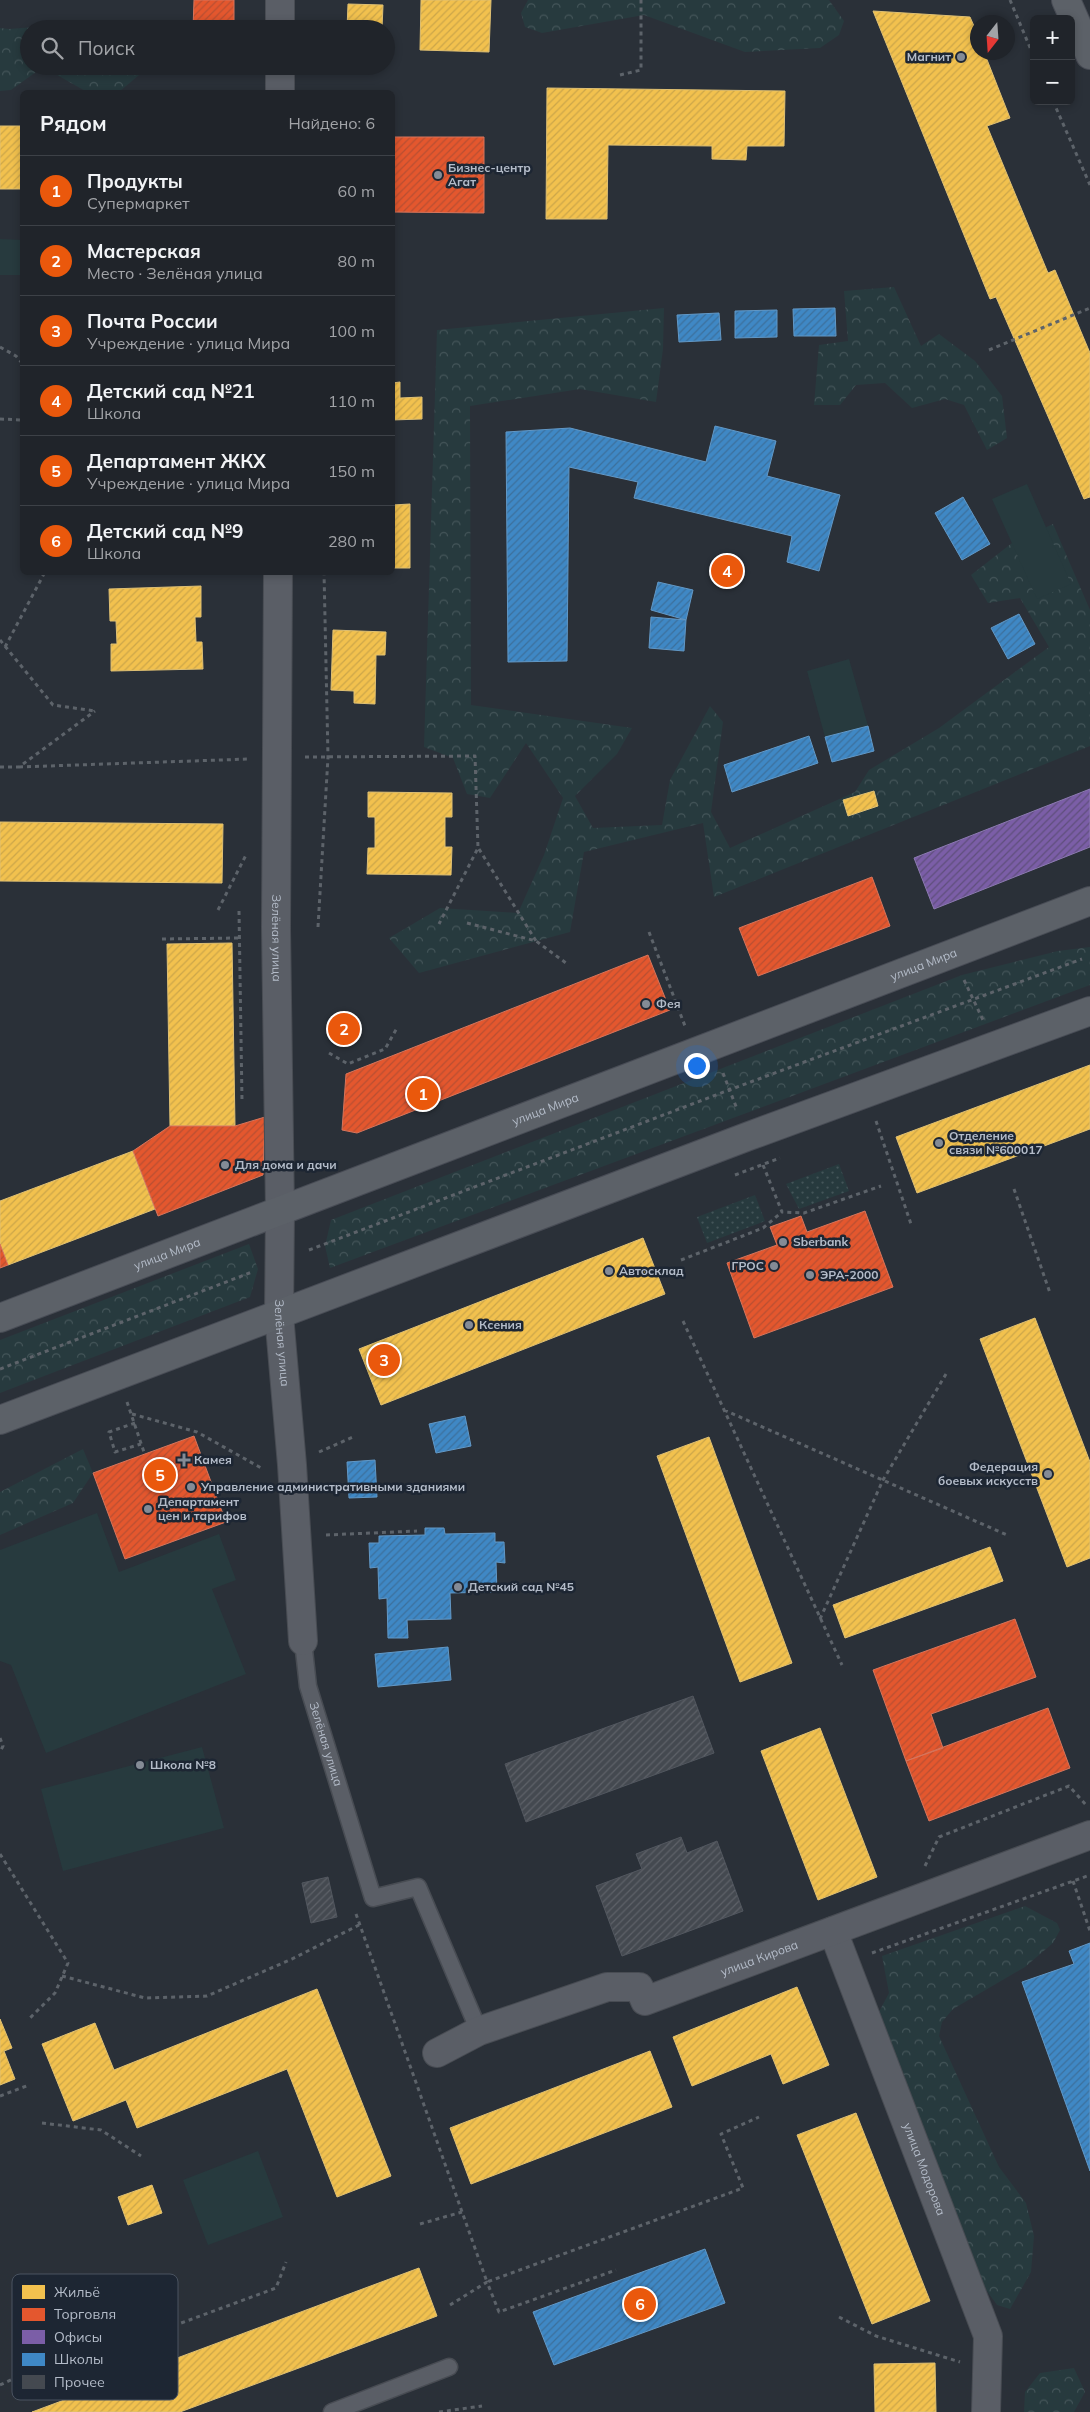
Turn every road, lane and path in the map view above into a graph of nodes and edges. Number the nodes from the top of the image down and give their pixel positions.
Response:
1 (280, 0) edge
2 (640, 0) edge
3 (1010, 0) edge
4 (1066, 0) edge
5 (280, 20) edge
6 (1030, 48) edge
7 (1090, 55) edge
8 (620, 74) dead end
9 (280, 75) edge
10 (280, 90) edge
11 (1055, 105) edge
12 (1090, 185) edge
13 (1090, 308) edge
14 (0, 347) edge
15 (989, 350) dead end
16 (20, 361) edge
17 (0, 418) edge
18 (20, 420) edge
19 (43, 575) edge
20 (278, 575) edge
21 (324, 575) edge
22 (0, 640) edge
23 (5, 648) junction
24 (277, 757) junction
25 (328, 757) junction
26 (0, 767) edge
27 (19, 767) junction
28 (478, 848) junction
29 (1090, 900) edge
30 (239, 911) dead end
31 (467, 923) dead end
32 (438, 924) dead end
33 (318, 927) dead end
34 (649, 932) dead end
35 (240, 938) junction
36 (162, 939) dead end
37 (536, 941) junction
38 (952, 953) junction
39 (1082, 959) dead end
40 (566, 963) dead end
41 (973, 999) junction
42 (1090, 1011) edge
43 (397, 1028) dead end
44 (686, 1029) dead end
45 (994, 1047) junction
46 (329, 1053) dead end
47 (723, 1073) dead end
48 (729, 1090) junction
49 (242, 1101) dead end
50 (738, 1112) dead end
51 (876, 1121) dead end
52 (762, 1165) dead end
53 (881, 1186) dead end
54 (1014, 1189) dead end
55 (280, 1211) junction
56 (782, 1212) junction
57 (912, 1227) dead end
58 (680, 1260) dead end
59 (280, 1262) junction
60 (1050, 1293) dead end
61 (279, 1315) junction
62 (0, 1318) edge
63 (683, 1321) dead end
64 (0, 1369) edge
65 (946, 1374) dead end
66 (126, 1399) dead end
67 (724, 1410) junction
68 (132, 1414) junction
69 (0, 1420) edge
70 (135, 1424) junction
71 (141, 1444) junction
72 (145, 1454) dead end
73 (266, 1471) dead end
74 (883, 1480) junction
75 (418, 1531) dead end
76 (349, 1534) dead end
77 (1007, 1535) dead end
78 (820, 1619) junction
79 (303, 1641) joint
80 (842, 1665) dead end
81 (0, 1738) edge
82 (0, 1752) edge
83 (1090, 1805) edge
84 (1090, 1835) edge
85 (0, 1854) edge
86 (924, 1868) dead end
87 (1090, 1875) edge
88 (1073, 1881) junction
89 (833, 1931) junction
90 (1090, 1931) edge
91 (845, 1963) junction
92 (62, 1976) junction
93 (28, 2020) dead end
94 (479, 2031) junction
95 (437, 2053) dead end
96 (28, 2085) dead end
97 (0, 2096) edge
98 (758, 2117) dead end
99 (42, 2123) dead end
100 (141, 2156) dead end
101 (462, 2212) junction
102 (420, 2224) dead end
103 (286, 2262) dead end
104 (616, 2270) dead end
105 (487, 2282) junction
106 (450, 2305) dead end
107 (839, 2317) dead end
108 (178, 2324) edge
109 (448, 2368) dead end
110 (986, 2370) junction
111 (12, 2379) edge
112 (0, 2385) edge
113 (482, 2406) dead end
114 (332, 2412) edge
115 (439, 2412) edge
116 (986, 2412) edge

1 - 5 street
2 - 8 path
3 - 6 path
4 - 7 main road
9 - 10 street
11 - 12 path
13 - 15 path
14 - 16 path
17 - 18 path
19 - 23 path
20 - 24 street, Зелёная улица
21 - 25 path
22 - 23 path
23 - 27 path
24 - 25 path
24 - 27 path
24 - 55 street, Зелёная улица
25 - 28 path
25 - 33 path
26 - 27 path
28 - 32 path
28 - 37 path
29 - 38 main road, улица Мира
30 - 35 path
31 - 37 path
34 - 44 path
35 - 36 path
35 - 49 path
37 - 40 path
38 - 41 path
38 - 55 main road, улица Мира
39 - 41 path
41 - 45 path
41 - 48 path
42 - 45 main road
43 - 46 path
45 - 61 main road
47 - 48 path
48 - 50 path
48 - 59 path
51 - 57 path
52 - 56 path
53 - 56 path
54 - 60 path
55 - 59 street, Зелёная улица
55 - 62 main road, улица Мира
56 - 58 path
59 - 61 street, Зелёная улица
59 - 64 path
61 - 69 main road
61 - 79 street, Зелёная улица
63 - 67 path
65 - 74 path
66 - 68 path
67 - 74 path
67 - 78 path
68 - 70 path
68 - 73 path
70 - 71 path
70 - 71 path
71 - 72 path
74 - 77 path
74 - 78 path
75 - 76 path
78 - 80 path
79 - 94 lane, Зелёная улица
81 - 82 path
83 - 86 path
84 - 89 street, улица Кирова
85 - 92 path
87 - 88 path
88 - 90 path
88 - 91 path
89 - 91 street, улица Модорова
89 - 94 street, улица Кирова
91 - 110 street, улица Модорова
92 - 93 path
92 - 101 path
94 - 95 street, улица Кирова
96 - 97 path
98 - 105 path
99 - 100 path
101 - 102 path
101 - 105 path
103 - 108 path
104 - 105 path
105 - 106 path
107 - 110 path
109 - 114 lane
110 - 116 street, улица Модорова
111 - 112 path
113 - 115 path

